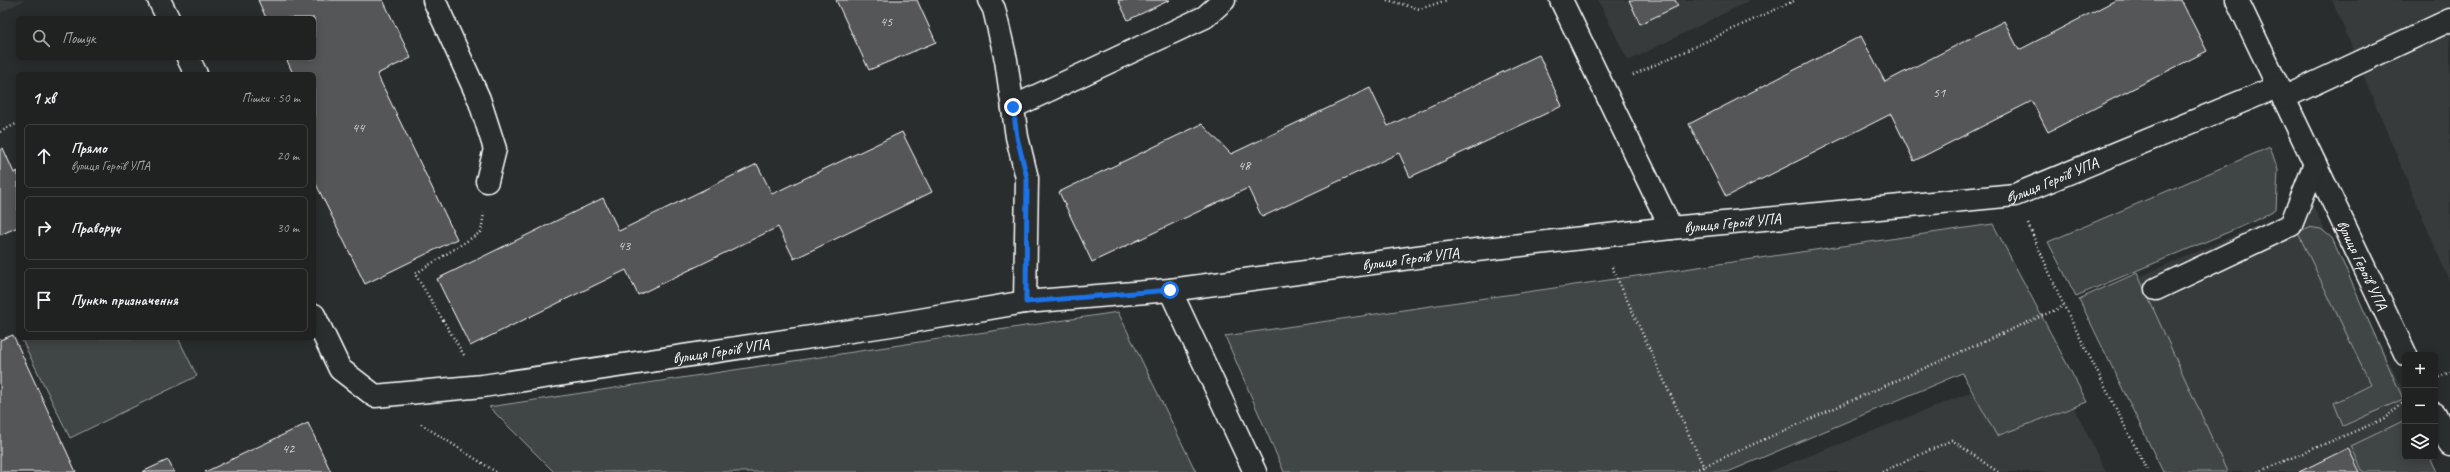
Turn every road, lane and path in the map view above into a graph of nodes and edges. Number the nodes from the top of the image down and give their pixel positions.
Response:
1 (159, 0) edge
2 (434, 0) edge
3 (989, 0) edge
4 (1224, 0) edge
5 (1387, 0) edge
6 (1446, 0) edge
7 (1561, 0) edge
8 (1796, 0) edge
9 (2237, 0) edge
10 (167, 16) edge
11 (2450, 20) edge
12 (189, 60) edge
13 (195, 72) edge
14 (1605, 88) junction
15 (2280, 92) junction
16 (1013, 107) junction
17 (16, 124) edge
18 (0, 132) edge
19 (2314, 164) junction
20 (488, 181) joint
21 (2015, 195) junction
22 (1671, 228) junction
23 (1598, 236) junction
24 (2156, 289) dead end
25 (1170, 290) junction
26 (1026, 302) junction
27 (2064, 306) junction
28 (316, 319) edge
29 (2405, 352) edge
30 (2450, 372) edge
31 (2438, 378) edge
32 (484, 386) junction
33 (375, 396) junction
34 (2402, 403) edge
35 (2438, 420) edge
36 (2450, 445) edge
37 (1704, 466) junction
38 (496, 472) edge
39 (1255, 472) edge
40 (1691, 472) edge
41 (1706, 472) edge
42 (1882, 472) edge
43 (1998, 472) edge
44 (2148, 472) edge
45 (2258, 472) edge

1 - 10 street
2 - 20 street
3 - 16 street
4 - 16 street
5 - 6 path
7 - 14 street
8 - 14 path
9 - 15 street, вулиця Героїв УПА
11 - 15 street
12 - 13 street
14 - 22 street
15 - 19 street, вулиця Героїв УПА
15 - 21 street, вулиця Героїв УПА
16 - 26 street
17 - 18 path
19 - 24 street
19 - 29 street, вулиця Героїв УПА
20 - 32 path
21 - 22 street, вулиця Героїв УПА
21 - 27 path
22 - 23 street, вулиця Героїв УПА
23 - 25 street, вулиця Героїв УПА
23 - 37 path
25 - 26 street, вулиця Героїв УПА
25 - 39 street
26 - 32 street, вулиця Героїв УПА
27 - 37 path
27 - 44 path
28 - 33 street
30 - 31 path
32 - 33 street, вулиця Героїв УПА
33 - 38 path
34 - 45 path
35 - 36 street
37 - 40 path
37 - 41 path
42 - 43 path

